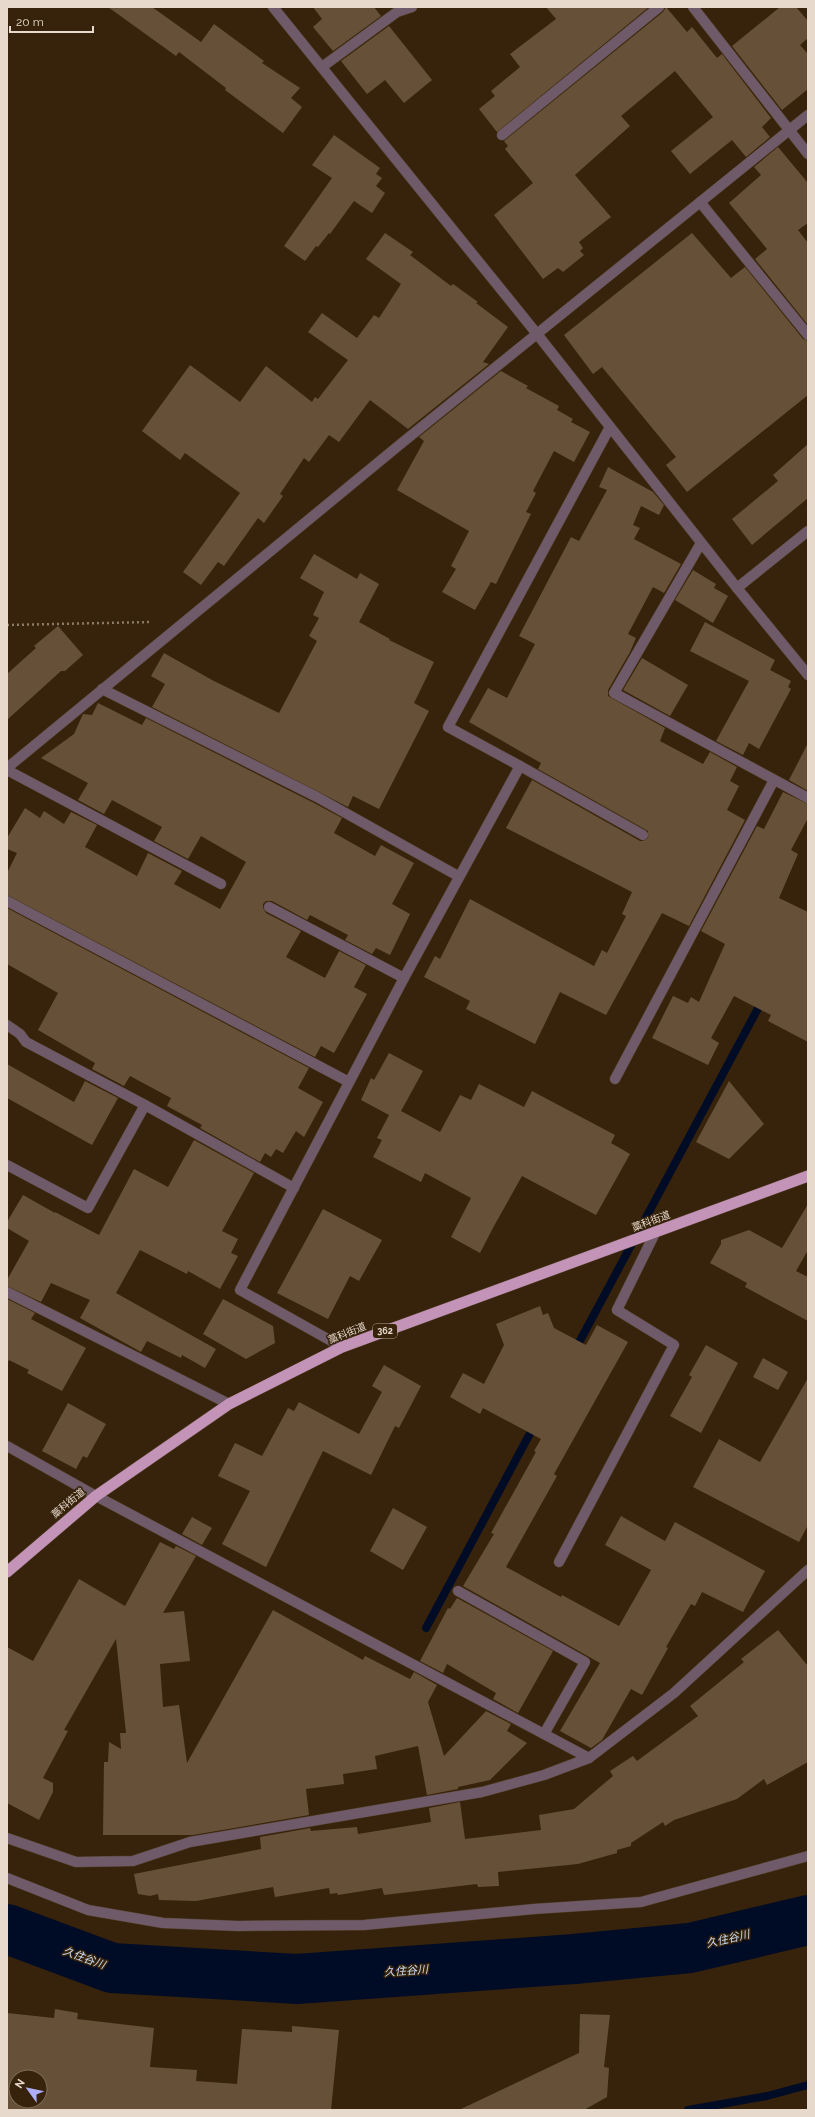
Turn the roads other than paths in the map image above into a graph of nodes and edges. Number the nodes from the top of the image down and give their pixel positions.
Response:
1 (273, 7) edge
2 (412, 7) edge
3 (660, 7) edge
4 (693, 7) edge
5 (322, 67) junction
6 (808, 115) edge
7 (789, 131) junction
8 (502, 135) dead end
9 (808, 154) edge
10 (700, 202) junction
11 (536, 334) junction
12 (808, 335) edge
13 (610, 427) junction
14 (808, 531) edge
15 (701, 543) junction
16 (737, 588) junction
17 (808, 675) edge
18 (102, 689) junction
19 (520, 766) junction
20 (7, 769) edge
21 (774, 780) junction
22 (808, 798) edge
23 (642, 835) dead end
24 (458, 876) junction
25 (221, 884) dead end
26 (7, 901) edge
27 (269, 907) dead end
28 (404, 978) junction
29 (7, 1025) edge
30 (616, 1079) dead end
31 (349, 1082) junction
32 (145, 1105) junction
33 (7, 1165) edge
34 (808, 1176) edge
35 (294, 1188) junction
36 (656, 1231) junction
37 (7, 1292) edge
38 (342, 1347) junction
39 (229, 1404) junction
40 (7, 1446) edge
41 (96, 1496) junction
42 (559, 1562) dead end
43 (808, 1570) edge
44 (7, 1572) edge
45 (458, 1592) dead end
46 (544, 1734) junction
47 (589, 1758) junction
48 (7, 1838) edge
49 (808, 1856) edge
50 (7, 1878) edge

1 - 5 street
2 - 5 street
3 - 8 street
4 - 7 street
5 - 11 street
6 - 7 street
7 - 9 street
7 - 10 street
10 - 11 street
10 - 12 street
11 - 13 street
11 - 18 street
13 - 15 street
13 - 19 street
14 - 16 street
15 - 16 street
15 - 21 street
16 - 17 street
18 - 20 street
18 - 24 street
19 - 23 street
19 - 24 street
20 - 25 street
21 - 22 street
21 - 30 street
24 - 28 street
26 - 31 street
27 - 28 street
28 - 31 street
29 - 32 street
31 - 35 street
32 - 33 street
32 - 35 street
34 - 36 highway, 藁科街道 / 362
35 - 38 street
36 - 38 highway, 藁科街道 / 362
36 - 42 street
37 - 39 street
38 - 39 highway, 藁科街道 / 362
39 - 41 highway, 藁科街道 / 362
40 - 41 street
41 - 44 highway, 藁科街道 / 362
41 - 46 street
43 - 47 street
45 - 46 street
46 - 47 street
47 - 48 street
49 - 50 street

